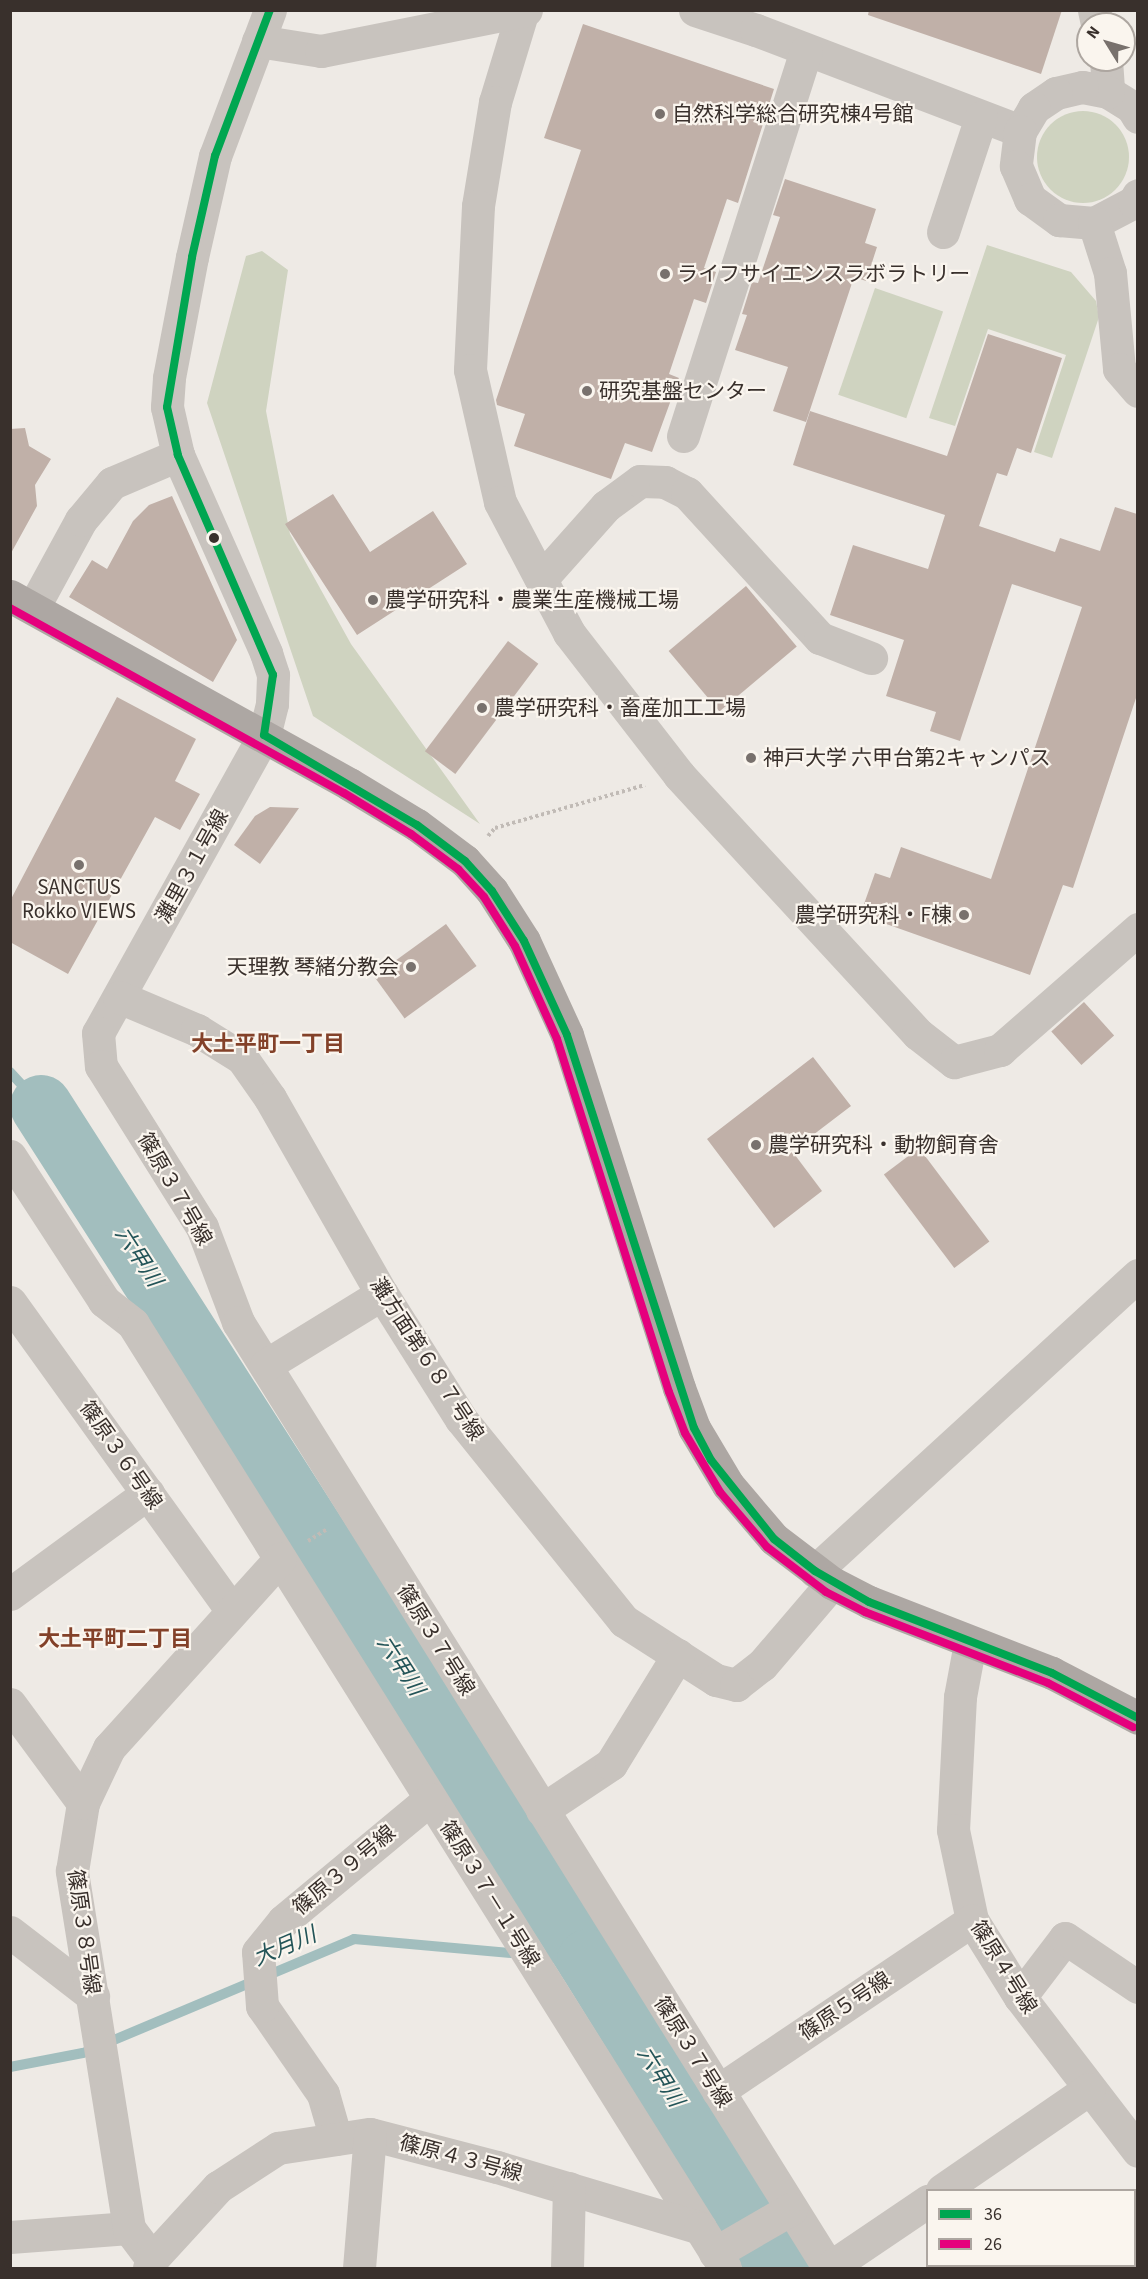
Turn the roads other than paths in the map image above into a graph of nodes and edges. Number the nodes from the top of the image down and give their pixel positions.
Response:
1 (270, 10) edge
2 (695, 10) edge
3 (524, 11) edge
4 (760, 20) edge
5 (258, 41) junction
6 (806, 51) junction
7 (1124, 96) edge
8 (981, 117) junction
9 (1020, 131) junction
10 (1136, 200) edge
11 (1094, 223) junction
12 (943, 232) dead end
13 (1137, 391) edge
14 (683, 436) dead end
15 (178, 455) junction
16 (541, 579) junction
17 (22, 602) edge
18 (871, 658) dead end
19 (264, 735) junction
20 (1137, 929) edge
21 (119, 997) junction
22 (10, 1156) edge
23 (1137, 1275) edge
24 (382, 1294) junction
25 (10, 1302) edge
26 (266, 1365) junction
27 (148, 1492) junction
28 (280, 1560) junction
29 (824, 1577) junction
30 (10, 1594) edge
31 (231, 1609) junction
32 (970, 1643) junction
33 (678, 1655) junction
34 (10, 1704) edge
35 (1137, 1718) edge
36 (430, 1798) junction
37 (83, 1803) junction
38 (542, 1810) junction
39 (972, 1920) junction
40 (10, 1932) edge
41 (1137, 1987) edge
42 (93, 1996) junction
43 (1020, 1997) junction
44 (1089, 2089) junction
45 (718, 2091) junction
46 (370, 2134) junction
47 (336, 2139) junction
48 (1137, 2151) edge
49 (568, 2188) junction
50 (943, 2189) edge
51 (926, 2202) edge
52 (791, 2209) junction
53 (129, 2228) junction
54 (10, 2237) edge
55 (713, 2250) edge
56 (151, 2264) edge
57 (359, 2268) edge
58 (567, 2268) edge
59 (829, 2268) edge

1 - 5 street
2 - 4 street
3 - 5 street
3 - 16 street
4 - 6 street
5 - 15 street
6 - 8 street
6 - 14 street
7 - 9 street
8 - 9 street
8 - 12 street
9 - 11 street
10 - 11 street
11 - 13 street
15 - 17 street
15 - 19 street
16 - 18 street
16 - 20 street
17 - 19 main road
19 - 21 street, 灘里３１号線
19 - 29 main road
21 - 24 street, 灘方面第６８７号線
21 - 26 street, 篠原３７号線
22 - 28 street, 篠原３７－１号線
23 - 29 street
24 - 26 street
24 - 33 street, 灘方面第６８７号線
25 - 27 street, 篠原３６号線
26 - 38 street, 篠原３７号線
27 - 30 street
27 - 31 street, 篠原３６号線
28 - 31 street, 篠原３８号線
28 - 36 street, 篠原３７－１号線
29 - 32 main road
29 - 33 street, 灘方面第６８７号線
31 - 37 street, 篠原３８号線
32 - 35 main road
32 - 39 street, 篠原４号線
33 - 38 street
34 - 37 street
36 - 47 street, 篠原３９号線
36 - 55 street, 篠原３７－１号線
37 - 42 street, 篠原３８号線
38 - 45 street, 篠原３７号線
39 - 43 street, 篠原４号線
39 - 45 street, 篠原５号線
40 - 42 street
41 - 43 street
42 - 53 street, 篠原３８号線
43 - 44 street, 篠原４号線
44 - 48 street, 篠原４号線
44 - 50 street
45 - 52 street, 篠原３７号線
46 - 47 street, 篠原４３号線
46 - 49 street, 篠原４３号線
46 - 57 street
47 - 56 street, 篠原４３号線
49 - 55 street, 篠原４３号線
49 - 58 street
51 - 59 street
52 - 55 street
52 - 59 street, 篠原３７号線
53 - 54 street
53 - 56 street, 篠原３８号線

